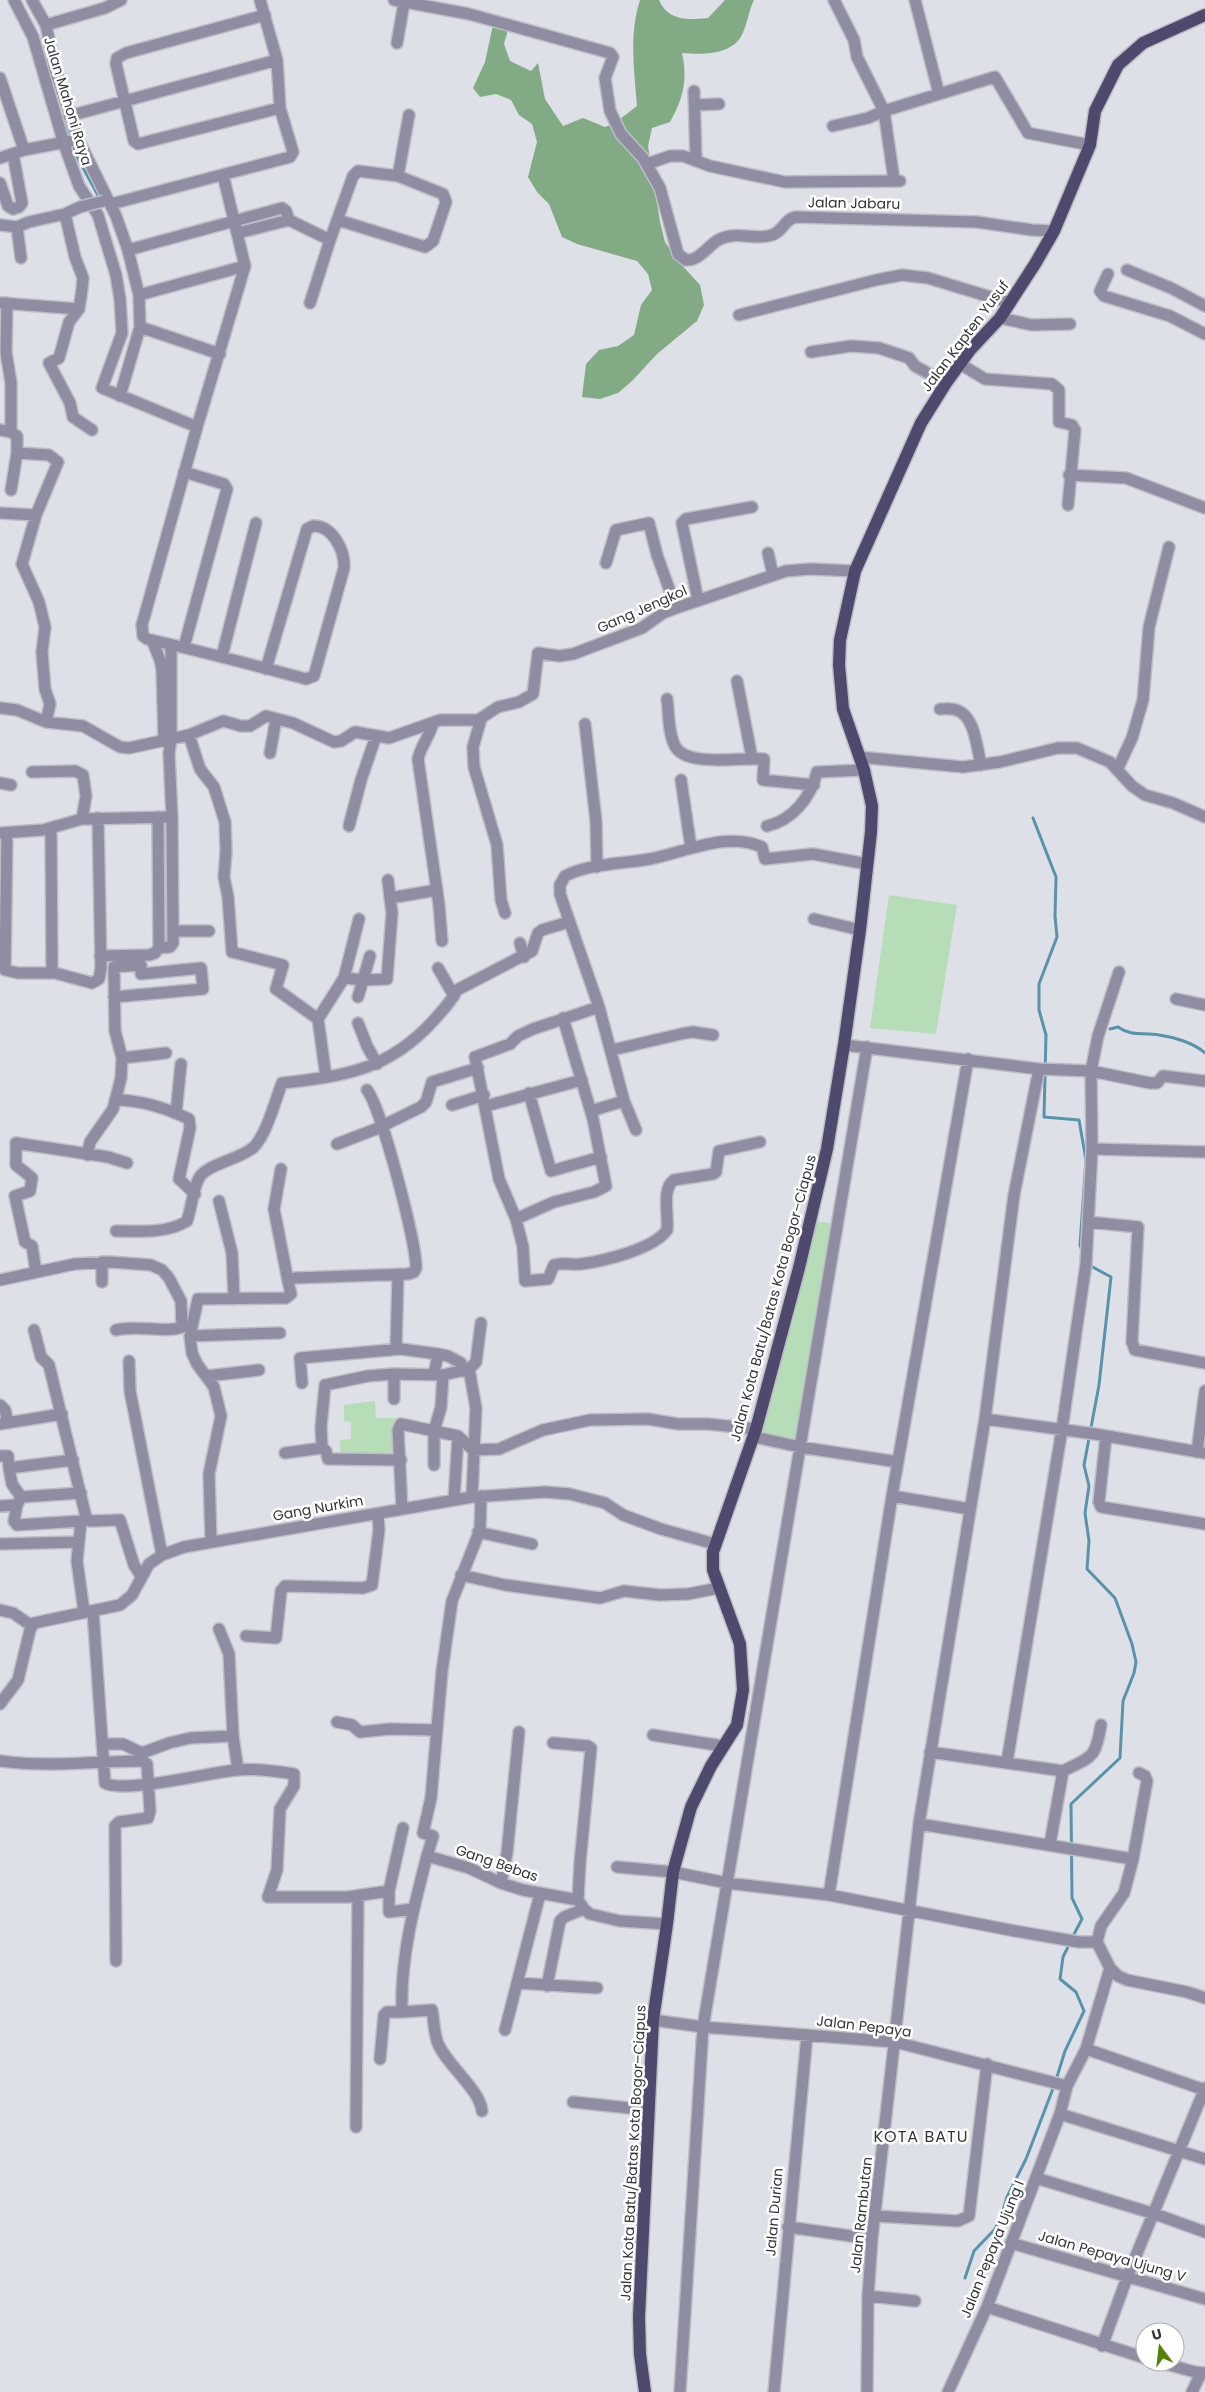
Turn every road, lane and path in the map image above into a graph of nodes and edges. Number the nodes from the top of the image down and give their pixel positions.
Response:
1 (14, 0) edge
2 (32, 0) edge
3 (121, 0) edge
4 (260, 0) edge
5 (834, 0) edge
6 (915, 0) edge
7 (399, 2) edge
8 (103, 4) edge
9 (264, 15) junction
10 (1205, 15) edge
11 (46, 25) junction
12 (396, 43) dead end
13 (277, 60) junction
14 (0, 78) edge
15 (694, 92) dead end
16 (939, 94) junction
17 (125, 102) junction
18 (719, 104) dead end
19 (695, 105) junction
20 (280, 108) junction
21 (884, 111) junction
22 (410, 115) dead end
23 (69, 116) junction
24 (833, 126) dead end
25 (71, 141) junction
26 (1090, 145) junction
27 (24, 150) junction
28 (12, 154) junction
29 (0, 158) edge
30 (696, 159) junction
31 (647, 164) junction
32 (223, 175) junction
33 (398, 176) junction
34 (0, 183) edge
35 (105, 203) junction
36 (66, 214) junction
37 (289, 220) junction
38 (338, 220) junction
39 (235, 221) junction
40 (0, 225) edge
41 (17, 227) junction
42 (1054, 230) junction
43 (238, 233) junction
44 (330, 240) junction
45 (128, 250) junction
46 (21, 258) dead end
47 (245, 266) junction
48 (1127, 270) dead end
49 (1108, 274) dead end
50 (139, 296) junction
51 (1010, 302) junction
52 (3, 303) edge
53 (310, 304) dead end
54 (1205, 306) edge
55 (79, 309) junction
56 (739, 315) dead end
57 (1000, 318) junction
58 (1070, 324) dead end
59 (139, 332) junction
60 (122, 334) junction
61 (1205, 334) edge
62 (811, 352) dead end
63 (220, 354) junction
64 (960, 364) junction
65 (946, 383) junction
66 (120, 396) junction
67 (198, 427) junction
68 (92, 430) dead end
69 (6, 431) edge
70 (17, 453) junction
71 (184, 472) junction
72 (1069, 475) junction
73 (11, 490) dead end
74 (1068, 505) dead end
75 (752, 507) dead end
76 (1205, 508) edge
77 (0, 513) edge
78 (36, 515) junction
79 (256, 523) dead end
80 (1169, 546) dead end
81 (768, 553) dead end
82 (606, 563) dead end
83 (855, 571) junction
84 (773, 575) junction
85 (698, 600) junction
86 (676, 608) junction
87 (152, 640) junction
88 (172, 645) junction
89 (184, 647) junction
90 (222, 656) junction
91 (266, 669) junction
92 (737, 681) dead end
93 (667, 699) dead end
94 (0, 708) edge
95 (940, 710) dead end
96 (481, 719) junction
97 (276, 720) junction
98 (46, 722) junction
99 (433, 723) junction
100 (585, 724) dead end
101 (189, 735) junction
102 (376, 736) junction
103 (168, 740) junction
104 (270, 753) dead end
105 (859, 757) junction
106 (752, 758) junction
107 (981, 765) junction
108 (864, 770) junction
109 (1117, 770) junction
110 (32, 772) dead end
111 (680, 780) dead end
112 (814, 785) junction
113 (172, 816) junction
114 (158, 817) junction
115 (1205, 817) edge
116 (98, 818) junction
117 (82, 819) junction
118 (349, 826) dead end
119 (767, 826) dead end
120 (52, 828) junction
121 (4, 833) edge
122 (691, 848) junction
123 (867, 864) junction
124 (597, 867) junction
125 (388, 880) dead end
126 (437, 890) junction
127 (390, 898) junction
128 (505, 913) dead end
129 (814, 919) dead end
130 (359, 920) dead end
131 (570, 922) junction
132 (860, 930) junction
133 (173, 931) junction
134 (209, 931) dead end
135 (442, 942) dead end
136 (520, 944) dead end
137 (160, 948) junction
138 (100, 956) junction
139 (370, 956) dead end
140 (524, 956) junction
141 (438, 968) dead end
142 (1119, 972) dead end
143 (52, 973) junction
144 (344, 978) junction
145 (364, 980) junction
146 (454, 996) junction
147 (114, 997) junction
148 (358, 997) dead end
149 (1176, 999) dead end
150 (1205, 1005) edge
151 (598, 1007) junction
152 (563, 1018) junction
153 (318, 1020) junction
154 (358, 1023) dead end
155 (713, 1035) dead end
156 (844, 1045) junction
157 (867, 1047) junction
158 (612, 1050) junction
159 (166, 1053) dead end
160 (122, 1058) junction
161 (968, 1060) junction
162 (181, 1064) dead end
163 (378, 1064) junction
164 (478, 1068) junction
165 (1044, 1070) junction
166 (1092, 1071) junction
167 (326, 1077) junction
168 (582, 1080) junction
169 (1205, 1081) edge
170 (367, 1090) dead end
171 (529, 1093) junction
172 (115, 1100) junction
173 (485, 1100) junction
174 (624, 1101) junction
175 (452, 1105) dead end
176 (591, 1111) junction
177 (176, 1113) junction
178 (382, 1125) junction
179 (636, 1130) dead end
180 (760, 1142) dead end
181 (337, 1144) dead end
182 (1092, 1149) junction
183 (1205, 1152) edge
184 (87, 1155) junction
185 (602, 1157) junction
186 (127, 1163) dead end
187 (281, 1169) dead end
188 (195, 1194) junction
189 (219, 1201) dead end
190 (516, 1219) junction
191 (1088, 1222) junction
192 (116, 1231) dead end
193 (102, 1262) junction
194 (36, 1272) junction
195 (398, 1274) junction
196 (0, 1280) edge
197 (288, 1281) junction
198 (102, 1282) dead end
199 (234, 1299) junction
200 (198, 1300) junction
201 (181, 1301) junction
202 (481, 1322) dead end
203 (34, 1330) dead end
204 (116, 1330) dead end
205 (280, 1333) dead end
206 (190, 1336) junction
207 (396, 1349) junction
208 (438, 1354) junction
209 (129, 1362) dead end
210 (1205, 1362) edge
211 (259, 1370) dead end
212 (465, 1370) junction
213 (394, 1374) junction
214 (438, 1375) junction
215 (207, 1376) junction
216 (302, 1384) dead end
217 (1205, 1391) edge
218 (394, 1399) dead end
219 (0, 1405) edge
220 (62, 1414) junction
221 (985, 1420) junction
222 (4, 1423) edge
223 (1062, 1429) junction
224 (434, 1431) junction
225 (755, 1433) junction
226 (1101, 1435) junction
227 (458, 1436) junction
228 (800, 1447) junction
229 (322, 1448) junction
230 (473, 1450) junction
231 (1201, 1452) edge
232 (285, 1453) dead end
233 (0, 1456) edge
234 (73, 1460) junction
235 (401, 1460) junction
236 (898, 1462) junction
237 (434, 1465) dead end
238 (9, 1468) junction
239 (6, 1484) edge
240 (81, 1493) junction
241 (476, 1496) junction
242 (892, 1496) junction
243 (454, 1500) junction
244 (19, 1501) junction
245 (0, 1506) edge
246 (970, 1508) junction
247 (402, 1509) junction
248 (378, 1514) junction
249 (84, 1519) junction
250 (1205, 1524) edge
251 (478, 1532) junction
252 (212, 1541) junction
253 (78, 1542) junction
254 (0, 1544) edge
255 (532, 1544) dead end
256 (715, 1544) junction
257 (162, 1555) junction
258 (461, 1575) junction
259 (141, 1576) junction
260 (719, 1588) junction
261 (0, 1610) edge
262 (89, 1611) junction
263 (32, 1626) junction
264 (219, 1629) dead end
265 (246, 1636) dead end
266 (4, 1689) edge
267 (0, 1704) edge
268 (337, 1722) dead end
269 (1101, 1725) dead end
270 (437, 1730) junction
271 (518, 1732) dead end
272 (653, 1735) dead end
273 (233, 1736) junction
274 (553, 1743) dead end
275 (102, 1744) junction
276 (723, 1746) junction
277 (930, 1752) junction
278 (0, 1761) edge
279 (103, 1761) junction
280 (1007, 1762) junction
281 (238, 1770) junction
282 (1063, 1771) junction
283 (1139, 1773) dead end
284 (148, 1784) junction
285 (919, 1824) junction
286 (403, 1828) dead end
287 (1050, 1844) junction
288 (427, 1856) junction
289 (1133, 1858) junction
290 (617, 1867) dead end
291 (672, 1872) junction
292 (501, 1883) junction
293 (727, 1883) junction
294 (389, 1891) junction
295 (540, 1894) junction
296 (829, 1895) junction
297 (358, 1896) junction
298 (581, 1905) junction
299 (413, 1909) junction
300 (908, 1910) junction
301 (667, 1924) junction
302 (1097, 1942) junction
303 (116, 1961) dead end
304 (1110, 1968) junction
305 (517, 1983) junction
306 (547, 1986) junction
307 (597, 1988) dead end
308 (1205, 1998) edge
309 (402, 2012) junction
310 (653, 2020) junction
311 (703, 2027) junction
312 (505, 2030) dead end
313 (807, 2035) junction
314 (895, 2042) junction
315 (1086, 2049) junction
316 (380, 2059) dead end
317 (987, 2064) junction
318 (1064, 2084) junction
319 (1205, 2089) edge
320 (574, 2102) dead end
321 (648, 2110) junction
322 (482, 2111) dead end
323 (1060, 2114) junction
324 (356, 2127) dead end
325 (1180, 2150) junction
326 (1205, 2159) edge
327 (1036, 2178) junction
328 (1155, 2214) junction
329 (876, 2216) junction
330 (788, 2227) junction
331 (1205, 2232) edge
332 (872, 2239) junction
333 (1011, 2243) junction
334 (1128, 2275) junction
335 (868, 2296) junction
336 (1205, 2299) edge
337 (915, 2300) dead end
338 (987, 2307) junction
339 (1102, 2346) junction
340 (1135, 2355) edge
341 (1185, 2368) edge
342 (1203, 2373) edge
343 (645, 2392) edge
344 (680, 2392) edge
345 (774, 2392) edge
346 (867, 2392) edge
347 (948, 2392) edge
348 (1192, 2392) edge

1 - 25 street, Jalan Mahoni Raya
2 - 11 street, Jalan Mahoni Raya
3 - 8 street
4 - 9 street
5 - 21 street
6 - 16 street
7 - 12 street
7 - 31 street, Jalan Jabaru
8 - 11 street
9 - 13 street
9 - 17 street
10 - 26 main road, Jalan Kapten Yusuf
11 - 23 street, Jalan Mahoni Raya
13 - 17 street
13 - 20 street
14 - 27 street
15 - 19 street
16 - 21 street
16 - 26 street
17 - 20 street
17 - 23 street
18 - 19 street
19 - 30 street
20 - 32 street
21 - 24 street
21 - 30 street
22 - 33 street
23 - 25 street, Jalan Mahoni Raya
25 - 27 street
25 - 35 street, Jalan Mahoni Raya
25 - 35 street, Jalan Mahoni Raya
26 - 42 main road, Jalan Kapten Yusuf
27 - 28 street
28 - 29 street
28 - 34 street
30 - 31 street
31 - 42 street, Jalan Jabaru
32 - 35 street
32 - 39 street
33 - 38 street
33 - 38 street
35 - 36 street, bridge
35 - 45 street
35 - 60 street
36 - 41 street
36 - 55 street
37 - 39 street
37 - 43 street
37 - 44 street
38 - 44 street
39 - 43 street
39 - 45 street
40 - 41 street
41 - 46 street
42 - 51 main road, Jalan Kapten Yusuf
43 - 47 street
44 - 53 street
45 - 50 street
47 - 50 street
47 - 63 street
48 - 54 street
49 - 61 street
50 - 59 street
51 - 56 street
51 - 57 main road, Jalan Kapten Yusuf
52 - 55 street
52 - 69 street
55 - 68 street
57 - 58 street
57 - 64 main road, Jalan Kapten Yusuf
59 - 60 street
59 - 63 street
59 - 66 street
60 - 66 street
62 - 65 street
63 - 67 street
64 - 65 main road, Jalan Kapten Yusuf
64 - 72 street
65 - 83 main road, Jalan Kapten Yusuf
66 - 67 street
67 - 71 street
69 - 70 street
70 - 73 street
70 - 78 street
71 - 87 street
71 - 89 street
72 - 74 street
72 - 76 street
75 - 85 street
77 - 78 street
78 - 98 street
79 - 90 street
80 - 109 street
81 - 84 street
82 - 86 street
83 - 84 street, Gang Jengkol
83 - 105 main road, Jalan Kapten Yusuf
84 - 85 street, Gang Jengkol
85 - 86 street, Gang Jengkol
86 - 96 street, Gang Jengkol
87 - 88 street
87 - 103 street
88 - 89 street
88 - 103 street
89 - 90 street
90 - 91 street
91 - 91 street
92 - 106 street
93 - 106 street
94 - 98 street, Gang Jengkol
95 - 107 street
96 - 99 street, Gang Jengkol
96 - 128 street
97 - 101 street, Gang Jengkol
97 - 102 street, Gang Jengkol
97 - 104 street
98 - 103 street, Gang Jengkol
99 - 102 street, Gang Jengkol
99 - 126 street
100 - 124 street
101 - 103 street, Gang Jengkol
101 - 153 street
102 - 118 street
103 - 113 street
105 - 107 street
105 - 108 main road, Jalan Kota Batu/Batas Kota Bogor–Ciapus
106 - 112 street
107 - 109 street
108 - 112 street
108 - 123 main road, Jalan Kota Batu/Batas Kota Bogor–Ciapus
109 - 115 street
110 - 117 street
111 - 122 street
112 - 119 street
113 - 114 street
113 - 133 street
114 - 116 street
114 - 137 street
116 - 117 street
116 - 138 street
117 - 120 street
120 - 121 street
120 - 143 street
121 - 143 street
122 - 123 street
122 - 124 street
123 - 132 main road, Jalan Kota Batu/Batas Kota Bogor–Ciapus
124 - 131 street
125 - 127 street
126 - 127 street
126 - 135 street
127 - 145 street
129 - 132 street
130 - 144 street
131 - 140 street
131 - 151 street
132 - 156 main road, Jalan Kota Batu/Batas Kota Bogor–Ciapus
133 - 134 street
133 - 137 street
136 - 140 street
137 - 138 street
138 - 143 street
139 - 145 street
140 - 146 street
141 - 146 street
142 - 166 street
144 - 145 street
144 - 153 street
145 - 148 street
146 - 163 street
147 - 147 street
147 - 160 street
149 - 150 street
151 - 152 street
151 - 158 street
152 - 164 street
152 - 168 street
153 - 167 street
154 - 163 street
155 - 158 street
156 - 157 street
156 - 225 main road, Jalan Kota Batu/Batas Kota Bogor–Ciapus
157 - 161 street
157 - 228 street
158 - 174 street
159 - 160 street
160 - 172 street
161 - 165 street
161 - 236 street
162 - 177 street
163 - 167 street
164 - 173 street
164 - 178 street
165 - 166 street
165 - 221 street, Jalan Rambutan
166 - 169 street
166 - 182 street
167 - 188 street
168 - 171 street
168 - 176 street
170 - 178 street
171 - 173 street
171 - 185 street
172 - 177 street
172 - 184 street
173 - 175 street
173 - 190 street
174 - 176 street
174 - 179 street
176 - 185 street
177 - 188 street
178 - 181 street
178 - 195 street
180 - 190 street
182 - 183 street
182 - 191 street
184 - 186 street
184 - 194 street
185 - 190 street
187 - 197 street
188 - 192 street
189 - 199 street
191 - 210 street
191 - 223 street
193 - 194 street
193 - 198 street
193 - 201 street
194 - 196 street
195 - 197 street
195 - 207 street
197 - 199 street
199 - 200 street
200 - 201 street
200 - 206 street
201 - 204 street
202 - 212 street
203 - 220 street
205 - 206 street
206 - 215 street
207 - 208 street
207 - 216 street
208 - 212 street
208 - 214 street
209 - 257 street
211 - 215 street
212 - 214 street
212 - 230 street
213 - 214 street
213 - 218 street
213 - 229 street
214 - 224 street
215 - 252 street
217 - 231 street
219 - 222 street
220 - 222 street
220 - 234 street
221 - 223 street
221 - 246 street, Jalan Rambutan
223 - 226 street
223 - 280 street
224 - 227 street
224 - 235 street
224 - 237 street
225 - 228 street
225 - 230 street
225 - 256 main road, Jalan Kota Batu/Batas Kota Bogor–Ciapus
226 - 231 street
226 - 250 street
227 - 230 street
227 - 243 street
228 - 236 street
228 - 293 street
229 - 232 street
229 - 235 street
230 - 241 street
233 - 238 street
234 - 238 street
234 - 240 street
235 - 247 street
236 - 242 street
238 - 239 street
239 - 244 street
240 - 244 street
240 - 249 street
241 - 243 street, Gang Nurkim
241 - 251 street
241 - 256 street, Gang Nurkim
242 - 246 street
242 - 296 street
243 - 247 street, Gang Nurkim
244 - 245 street
244 - 249 street
246 - 277 street, Jalan Rambutan
247 - 248 street, Gang Nurkim
248 - 252 street, Gang Nurkim
248 - 265 street
249 - 253 street
249 - 259 street
251 - 255 street
251 - 258 street
252 - 257 street, Gang Nurkim
253 - 254 street
253 - 262 street
256 - 260 main road, Jalan Kota Batu/Batas Kota Bogor–Ciapus
257 - 259 street, Gang Nurkim
258 - 260 street
258 - 270 street
259 - 262 street, Gang Nurkim
260 - 276 main road, Jalan Kota Batu/Batas Kota Bogor–Ciapus
261 - 263 street
262 - 263 street, Gang Nurkim
262 - 275 street
263 - 266 street
264 - 273 street
266 - 267 street
268 - 270 street
269 - 282 street
270 - 288 street
271 - 292 street
272 - 276 street
273 - 275 street
273 - 281 street
274 - 298 street
275 - 279 street
276 - 291 main road, Jalan Kota Batu/Batas Kota Bogor–Ciapus
277 - 280 street
277 - 285 street, Jalan Rambutan
278 - 279 street
279 - 284 street
279 - 284 street
280 - 282 street
281 - 284 street
281 - 297 street
282 - 287 street
283 - 289 street
284 - 303 street
285 - 287 street
285 - 300 street, Jalan Rambutan
286 - 294 street
287 - 289 street
288 - 292 street, Gang Bebas
288 - 299 street
289 - 302 street
290 - 291 street
291 - 293 street
291 - 301 main road, Jalan Kota Batu/Batas Kota Bogor–Ciapus
292 - 295 street, Gang Bebas
293 - 296 street
293 - 311 street
294 - 297 street
294 - 299 street
295 - 298 street, Gang Bebas
295 - 305 street
296 - 300 street
297 - 324 street
298 - 301 street, Gang Bebas
298 - 306 street
299 - 309 street
300 - 302 street
300 - 314 street, Jalan Rambutan
301 - 310 main road, Jalan Kota Batu/Batas Kota Bogor–Ciapus
302 - 304 street
304 - 308 street
304 - 315 street, Jalan Pepaya Ujung I
305 - 306 street
305 - 312 street
306 - 307 street
309 - 316 street
309 - 322 street
310 - 311 street, Jalan Pepaya
310 - 321 main road, Jalan Kota Batu/Batas Kota Bogor–Ciapus
311 - 313 street, Jalan Pepaya
311 - 344 street
313 - 314 street, Jalan Pepaya
313 - 330 street, Jalan Durian
314 - 317 street, Jalan Pepaya
314 - 329 street, Jalan Rambutan
315 - 318 street, Jalan Pepaya Ujung I
315 - 319 street
317 - 318 street, Jalan Pepaya
317 - 329 street
318 - 323 street, Jalan Pepaya Ujung I
319 - 325 street
320 - 321 street
321 - 343 main road, Jalan Kota Batu/Batas Kota Bogor–Ciapus
323 - 325 street
323 - 327 street, Jalan Pepaya Ujung I
325 - 326 street
325 - 328 street
327 - 328 street
327 - 333 street, Jalan Pepaya Ujung I
328 - 331 street
328 - 334 street
329 - 332 street, Jalan Rambutan
330 - 332 street
330 - 345 street, Jalan Durian
332 - 335 street, Jalan Rambutan
333 - 334 street, Jalan Pepaya Ujung V
333 - 338 street, Jalan Pepaya Ujung I
334 - 336 street, Jalan Pepaya Ujung V
334 - 339 street
335 - 337 street
335 - 346 street, Jalan Rambutan
338 - 339 street
338 - 347 street, Jalan Pepaya Ujung I
339 - 340 street
341 - 342 street
342 - 348 street

